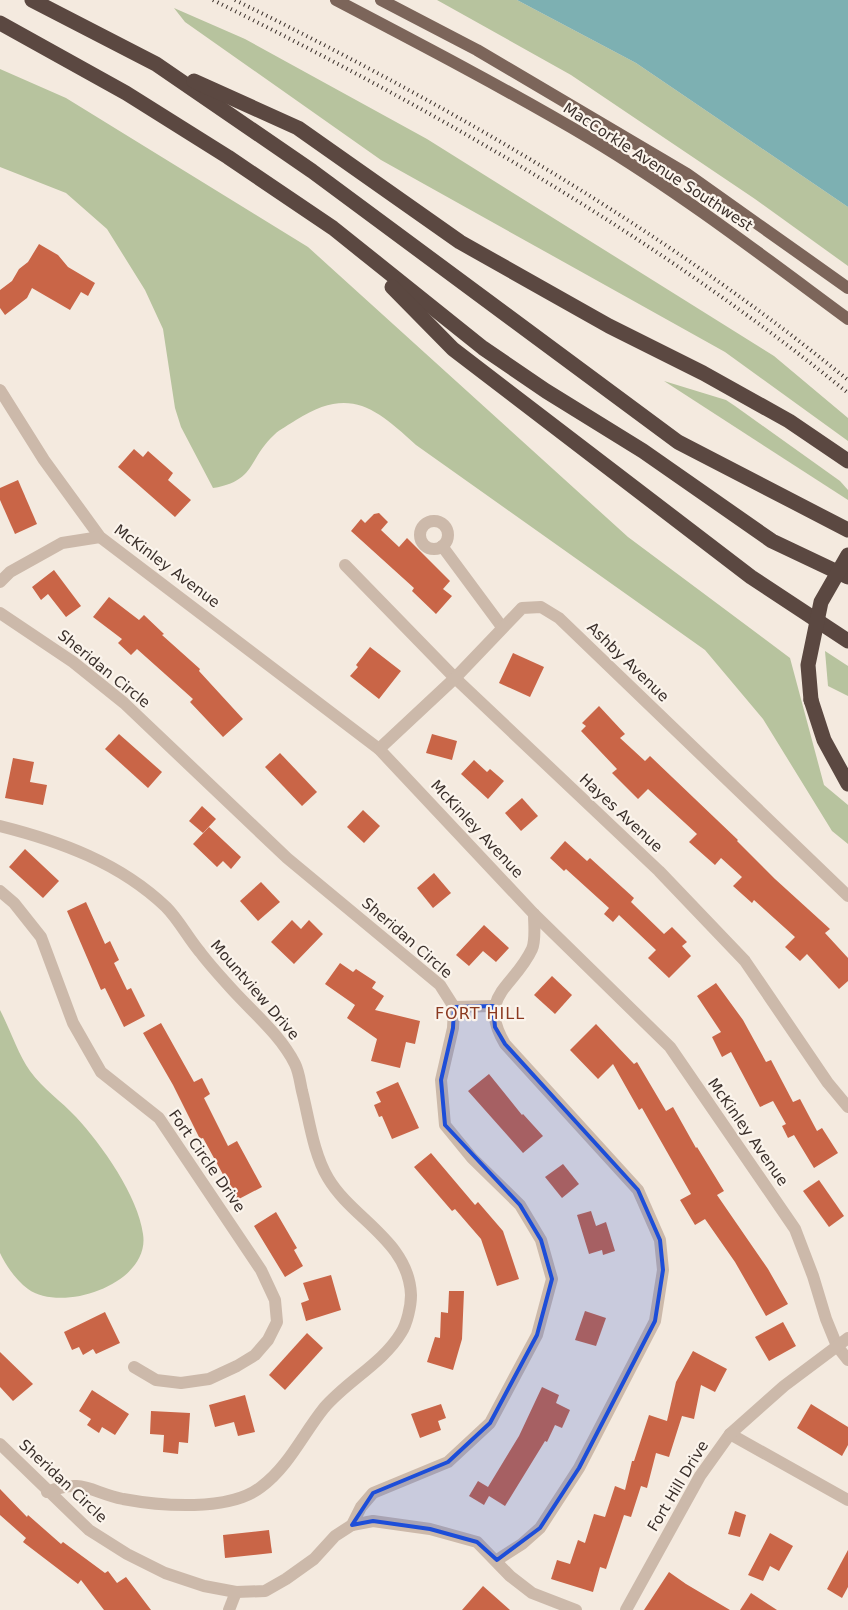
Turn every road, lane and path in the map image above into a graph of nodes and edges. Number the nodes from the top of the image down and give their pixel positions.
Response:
1 (32, 0) edge
2 (336, 0) edge
3 (381, 0) edge
4 (0, 23) edge
5 (156, 64) junction
6 (333, 228) junction
7 (848, 288) edge
8 (848, 319) edge
9 (0, 390) edge
10 (848, 461) edge
11 (848, 530) edge
12 (100, 537) junction
13 (442, 546) dead end
14 (848, 555) edge
15 (345, 565) dead end
16 (848, 578) edge
17 (0, 582) edge
18 (0, 613) edge
19 (502, 627) junction
20 (848, 641) edge
21 (455, 678) junction
22 (379, 750) junction
23 (848, 784) edge
24 (0, 826) edge
25 (0, 891) edge
26 (848, 896) edge
27 (534, 914) junction
28 (493, 1006) junction
29 (454, 1007) junction
30 (848, 1107) edge
31 (848, 1338) edge
32 (838, 1346) junction
33 (848, 1360) edge
34 (134, 1367) dead end
35 (730, 1434) junction
36 (0, 1444) edge
37 (47, 1492) junction
38 (848, 1500) edge
39 (352, 1525) junction
40 (497, 1560) junction
41 (236, 1592) junction
42 (229, 1610) edge
43 (576, 1610) edge
44 (626, 1610) edge

1 - 5 highway
2 - 8 main road, MacCorkle Avenue Southwest
3 - 7 main road, MacCorkle Avenue Southwest
4 - 6 highway
5 - 10 highway
5 - 11 highway
6 - 16 highway
6 - 20 highway
9 - 12 street, McKinley Avenue
12 - 17 street
12 - 22 street, McKinley Avenue
13 - 19 street
14 - 23 highway, bridge
15 - 21 street, Hayes Avenue
18 - 29 street, Sheridan Circle
19 - 21 street, Ashby Avenue
19 - 26 street, Ashby Avenue
21 - 22 street, Ashby Avenue
21 - 30 street, Hayes Avenue
22 - 27 street, McKinley Avenue
24 - 37 street, Mountview Drive
25 - 34 street, Fort Circle Drive
27 - 28 street
27 - 32 street, McKinley Avenue
28 - 29 street
28 - 40 street
29 - 39 street, Sheridan Circle
31 - 32 street, Fort Hill Drive
32 - 33 street, McKinley Avenue
32 - 35 street, Fort Hill Drive
35 - 38 street
35 - 44 street, Fort Hill Drive
36 - 37 street, Sheridan Circle
37 - 41 street, Sheridan Circle
39 - 40 street
39 - 41 street, Sheridan Circle
40 - 43 street
41 - 42 street

